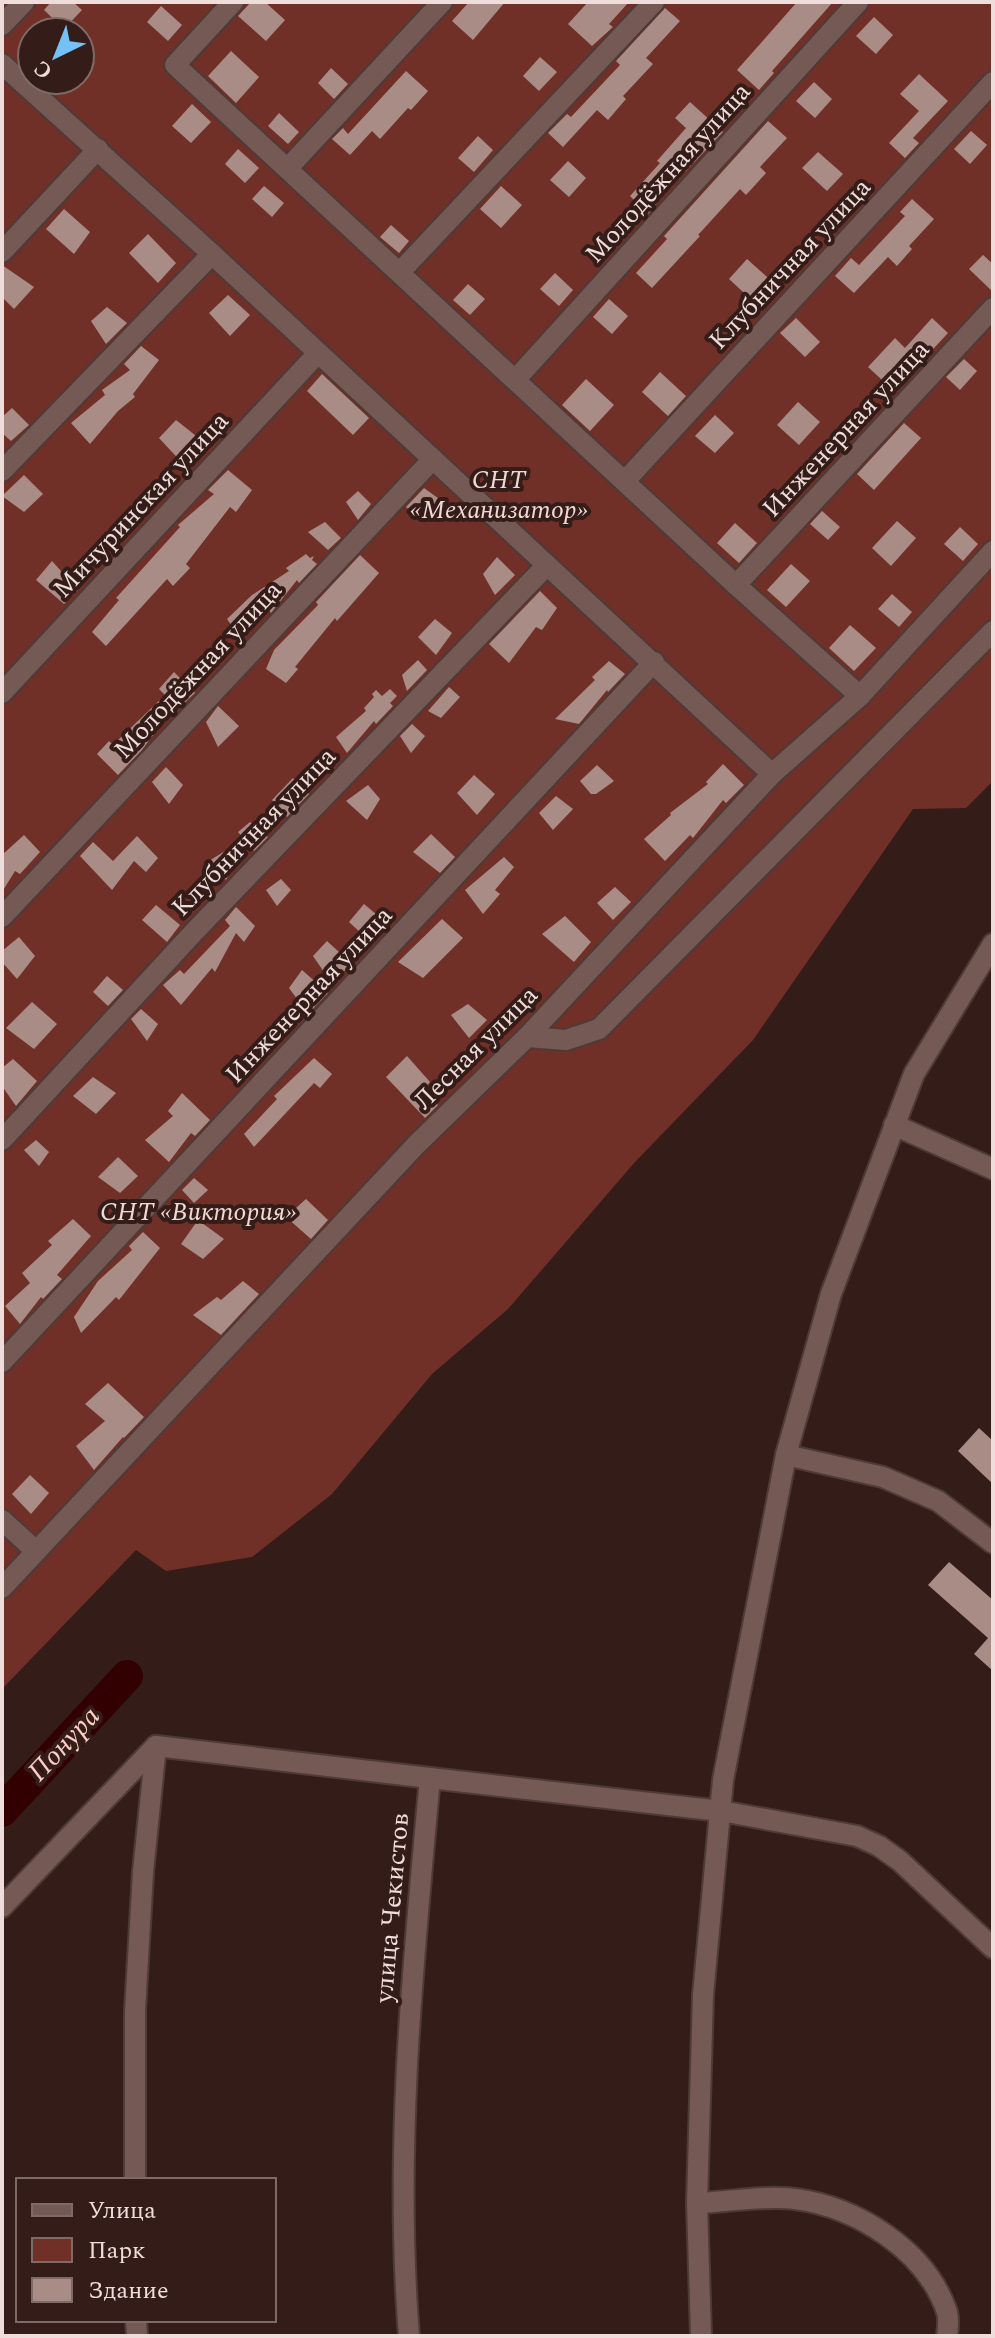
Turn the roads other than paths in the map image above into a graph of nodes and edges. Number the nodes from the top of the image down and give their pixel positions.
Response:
1 (24, 2) edge
2 (233, 2) edge
3 (442, 2) edge
4 (654, 2) edge
5 (858, 2) edge
6 (2, 25) edge
7 (2, 64) edge
8 (993, 82) edge
9 (98, 149) junction
10 (288, 168) junction
11 (2, 252) edge
12 (212, 254) junction
13 (400, 272) junction
14 (993, 308) edge
15 (318, 353) junction
16 (516, 379) junction
17 (433, 459) junction
18 (2, 471) edge
19 (625, 481) junction
20 (993, 551) edge
21 (547, 565) junction
22 (736, 585) junction
23 (993, 631) edge
24 (654, 662) junction
25 (2, 693) edge
26 (860, 696) junction
27 (772, 774) junction
28 (2, 917) edge
29 (993, 944) edge
30 (527, 1037) junction
31 (894, 1125) junction
32 (2, 1140) edge
33 (993, 1169) edge
34 (2, 1362) edge
35 (786, 1455) junction
36 (2, 1520) edge
37 (993, 1543) edge
38 (36, 1551) junction
39 (2, 1588) edge
40 (156, 1746) junction
41 (430, 1778) junction
42 (721, 1811) junction
43 (2, 1907) edge
44 (993, 1948) edge
45 (135, 2178) edge
46 (697, 2203) junction
47 (409, 2336) edge
48 (701, 2336) edge
49 (947, 2336) edge

1 - 6 street
2 - 10 street
3 - 10 street
4 - 13 street
5 - 16 street, Молодёжная улица
7 - 9 street
8 - 19 street, Клубничная улица
9 - 11 street
9 - 12 street
10 - 13 street
12 - 15 street
12 - 18 street
13 - 16 street
14 - 22 street, Инженерная улица
15 - 17 street
15 - 25 street, Мичуринская улица
16 - 19 street
17 - 21 street
17 - 28 street, Молодёжная улица
19 - 22 street
20 - 26 street, Лесная улица
21 - 24 street
21 - 32 street, Клубничная улица
22 - 26 street
23 - 30 street
24 - 27 street
24 - 34 street, Инженерная улица
26 - 27 street, Лесная улица
27 - 30 street, Лесная улица
29 - 31 street
30 - 38 street, Лесная улица
31 - 33 street
31 - 35 street
35 - 37 street
35 - 42 street
36 - 38 street
38 - 39 street, Лесная улица
40 - 41 street
40 - 43 street
40 - 45 street
41 - 42 street
41 - 47 street, улица Чекистов
42 - 44 street
42 - 46 street
46 - 48 street
46 - 49 street

